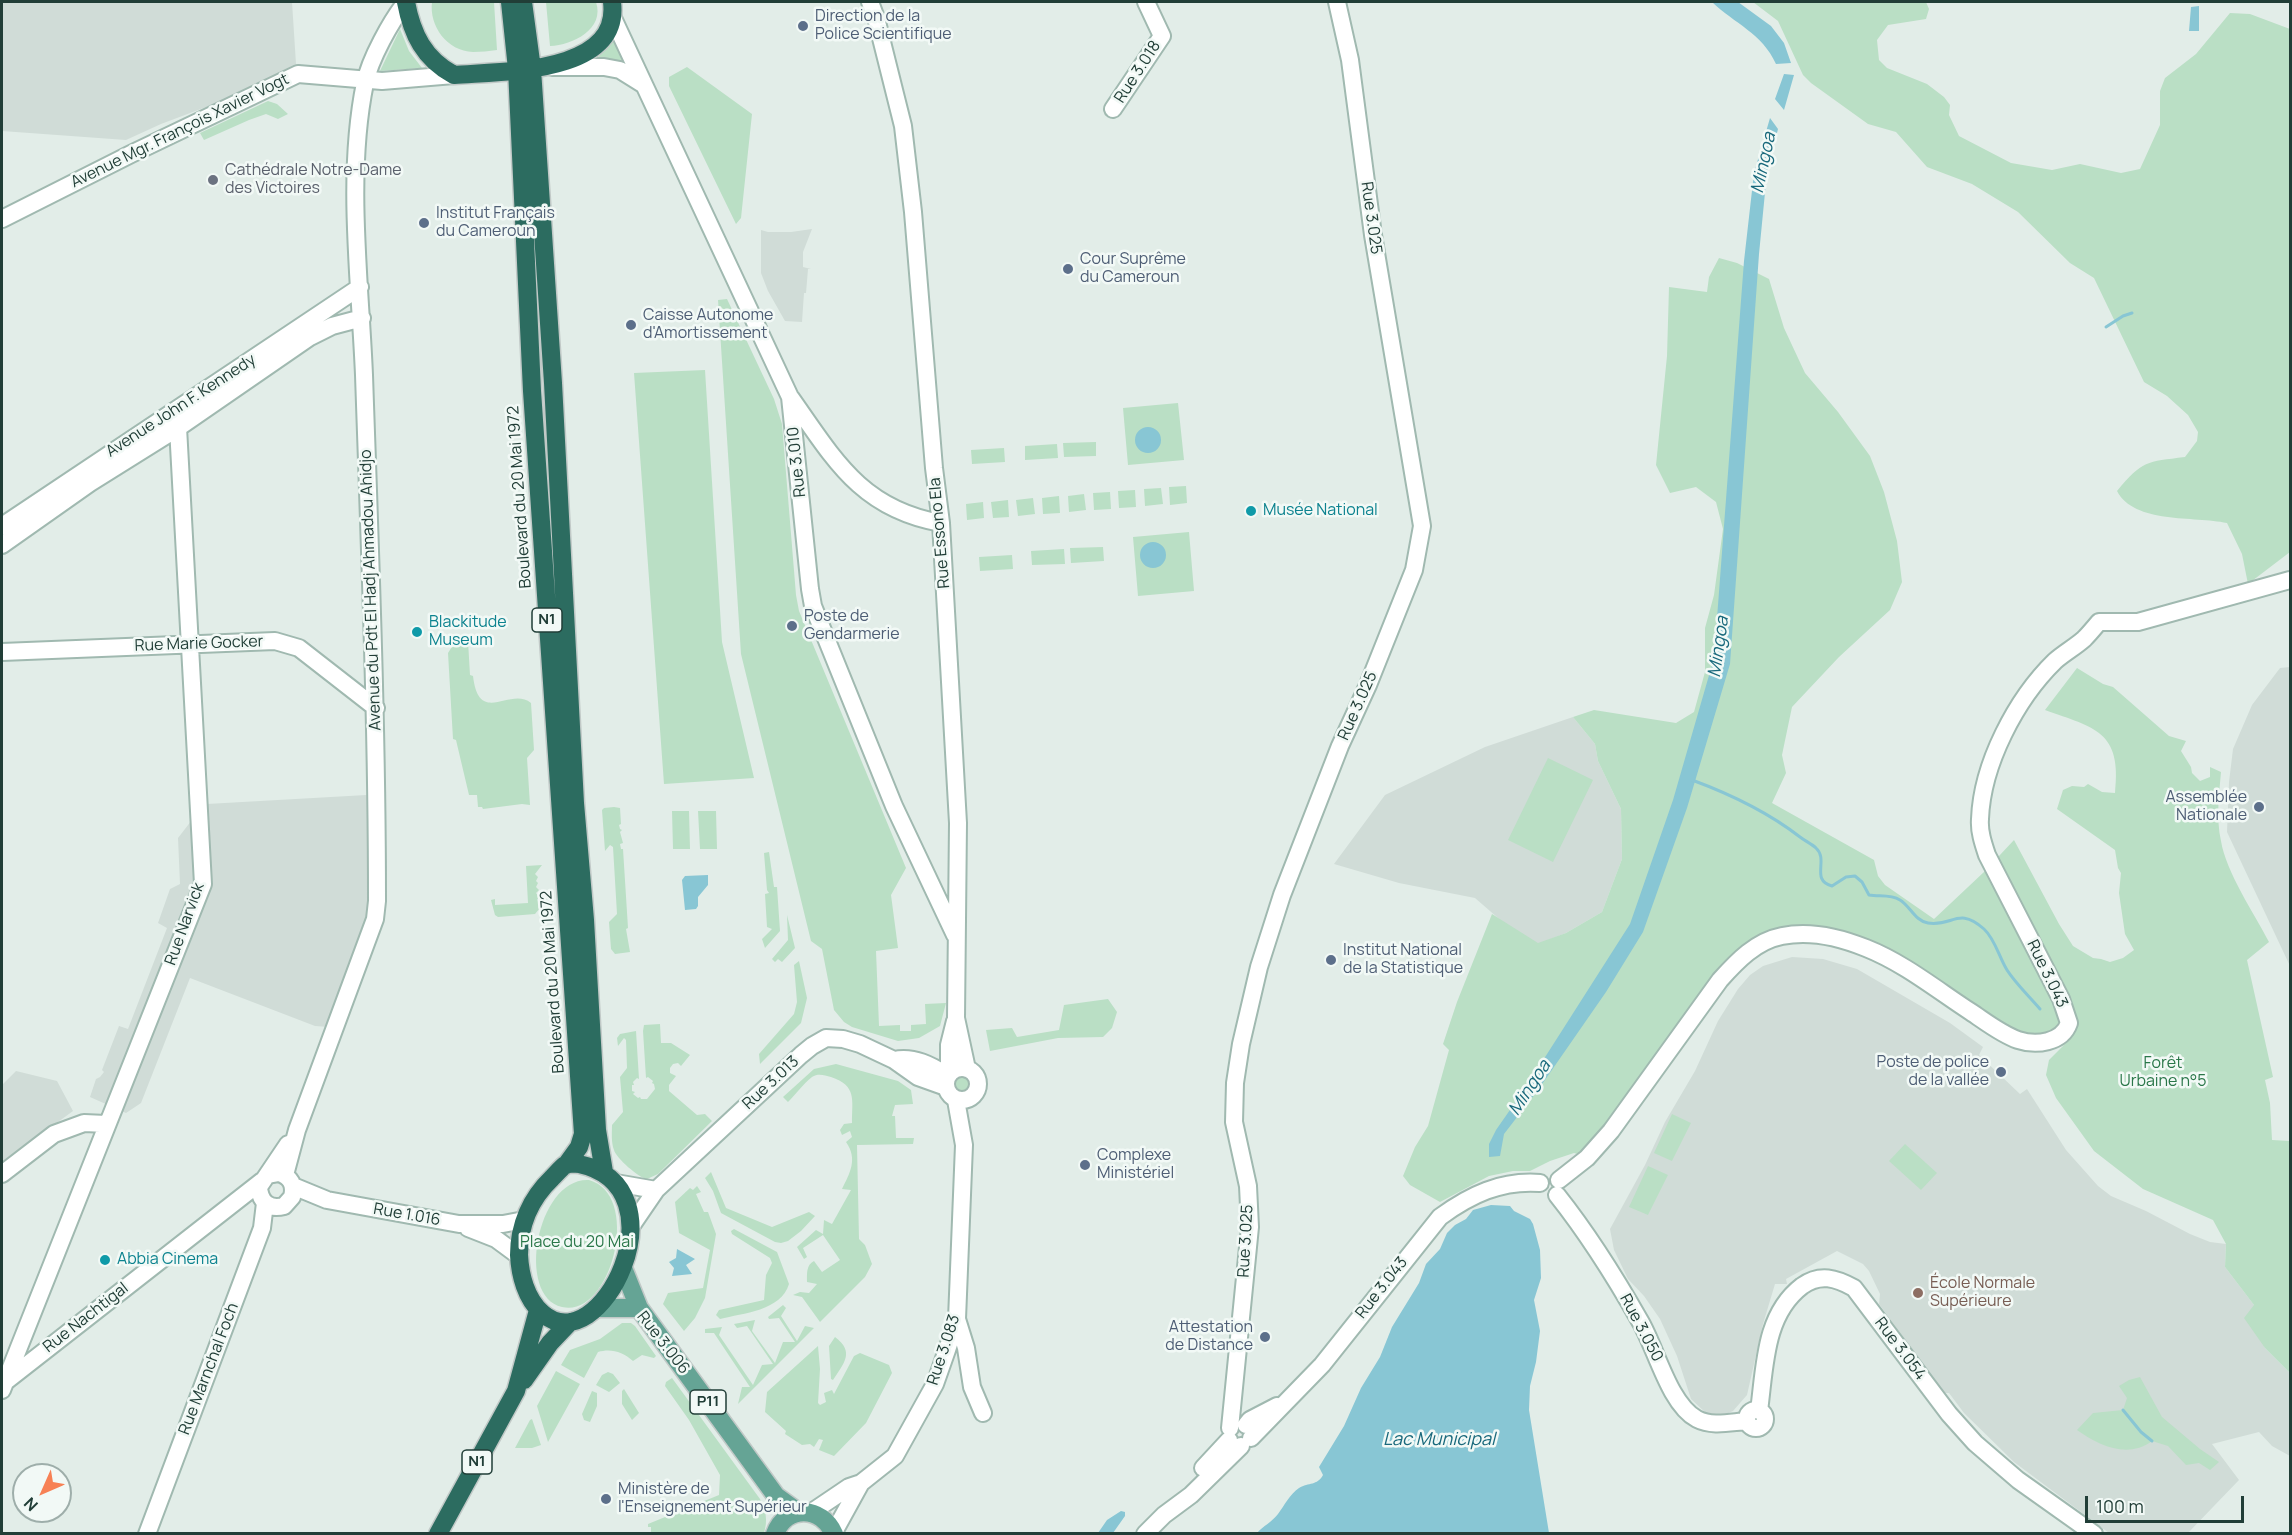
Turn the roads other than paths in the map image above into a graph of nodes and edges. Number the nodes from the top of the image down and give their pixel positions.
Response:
1 (406, 2) edge
2 (510, 2) edge
3 (523, 2) edge
4 (870, 2) edge
5 (1146, 2) edge
6 (1337, 2) edge
7 (612, 9) edge
8 (533, 68) junction
9 (454, 75) junction
10 (365, 81) junction
11 (645, 86) junction
12 (1113, 109) dead end
13 (2, 219) edge
14 (360, 287) junction
15 (362, 318) junction
16 (790, 397) junction
17 (177, 409) junction
18 (178, 428) junction
19 (87, 477) junction
20 (27, 518) junction
21 (941, 523) junction
22 (2, 526) edge
23 (2, 545) edge
24 (2290, 580) edge
25 (190, 644) junction
26 (2, 652) edge
27 (375, 708) junction
28 (957, 940) junction
29 (956, 1018) junction
30 (967, 1069) junction
31 (950, 1084) junction
32 (974, 1096) junction
33 (106, 1124) junction
34 (964, 1145) junction
35 (566, 1165) junction
36 (2, 1174) edge
37 (610, 1177) junction
38 (1558, 1187) junction
39 (656, 1190) junction
40 (271, 1191) junction
41 (524, 1220) junction
42 (459, 1224) junction
43 (630, 1228) junction
44 (519, 1256) junction
45 (624, 1268) junction
46 (597, 1308) junction
47 (639, 1308) junction
48 (538, 1310) junction
49 (957, 1319) junction
50 (570, 1322) junction
51 (2, 1386) edge
52 (516, 1391) junction
53 (984, 1413) dead end
54 (1753, 1416) joint
55 (1239, 1433) junction
56 (861, 1483) junction
57 (776, 1496) junction
58 (805, 1512) junction
59 (777, 1528) edge
60 (147, 1533) edge
61 (438, 1533) edge
62 (834, 1533) edge
63 (1145, 1533) edge
64 (2094, 1533) edge

1 - 9 highway
1 - 10 main road, Avenue du Pdt El Hadj Ahmadou Ahidjo
2 - 8 highway, Boulevard du 20 Mai 1972 / N1
3 - 8 highway, N1
4 - 21 main road, Rue Essono Ela
5 - 12 main road, Rue 3.018
6 - 55 main road, Rue 3.025
7 - 8 highway
7 - 11 main road, Rue 3.010
8 - 9 highway
8 - 11 main road
8 - 35 highway, Boulevard du 20 Mai 1972 / N1
8 - 37 highway, Boulevard du 20 Mai 1972 / N1
9 - 10 main road, Avenue Mgr. François Xavier Vogt
10 - 13 main road, Avenue Mgr. François Xavier Vogt
10 - 14 main road, Avenue du Pdt El Hadj Ahmadou Ahidjo
11 - 16 main road, Rue 3.010
14 - 15 main road, Avenue du Pdt El Hadj Ahmadou Ahidjo
14 - 17 main road, Avenue John F. Kennedy
15 - 18 main road, Avenue John F. Kennedy
15 - 27 main road, Avenue du Pdt El Hadj Ahmadou Ahidjo
16 - 21 main road
16 - 28 main road, Rue 3.010
17 - 18 main road, Rue Narvick
17 - 19 main road, Avenue John F. Kennedy
18 - 19 main road, Avenue John F. Kennedy
18 - 25 main road, Rue Narvick
19 - 20 main road, Avenue John F. Kennedy
20 - 22 main road, Avenue John F. Kennedy
20 - 23 main road, Avenue John F. Kennedy
21 - 28 main road, Rue Essono Ela
24 - 38 main road, Rue 3.043
25 - 26 main road, Rue Marie Gocker
25 - 27 main road, Rue Marie Gocker
25 - 33 main road, Rue Narvick
27 - 40 main road, Avenue du Pdt El Hadj Ahmadou Ahidjo
28 - 29 main road, Rue Essono Ela
29 - 30 main road, Rue Essono Ela
29 - 31 main road, Rue 3.083
30 - 31 main road
30 - 32 main road
31 - 32 main road
31 - 34 main road, Rue 3.083
31 - 39 main road, Rue 3.013
32 - 34 main road
33 - 36 main road
33 - 51 main road, Rue Narvick
34 - 49 main road, Rue 3.083
35 - 37 highway
35 - 41 highway, N1
37 - 39 main road
37 - 43 highway, N1
38 - 54 main road, Rue 3.050
38 - 55 main road, Rue 3.043
39 - 43 main road, Rue 3.013
40 - 42 main road, Rue 1.016
40 - 51 main road, Rue Nachtigal
40 - 60 main road, Rue Marnchal Foch
41 - 42 main road, Rue 1.016
41 - 44 highway, N1
42 - 44 main road
43 - 45 highway, N1
44 - 48 highway, N1
45 - 46 highway, N1
45 - 47 main road, P11
46 - 47 main road, Rue 3.006
46 - 50 highway, N1
47 - 57 main road, Rue 3.006 / P11
48 - 50 highway
48 - 52 highway, N1
49 - 53 main road
49 - 56 main road, Rue 3.083
50 - 52 highway
52 - 61 highway, N1
54 - 64 main road, Rue 3.054
55 - 63 main road
56 - 58 main road, Rue 3.083
56 - 62 main road
57 - 58 main road, P11
57 - 59 main road, P11
58 - 59 main road, P11
58 - 62 main road, P11

